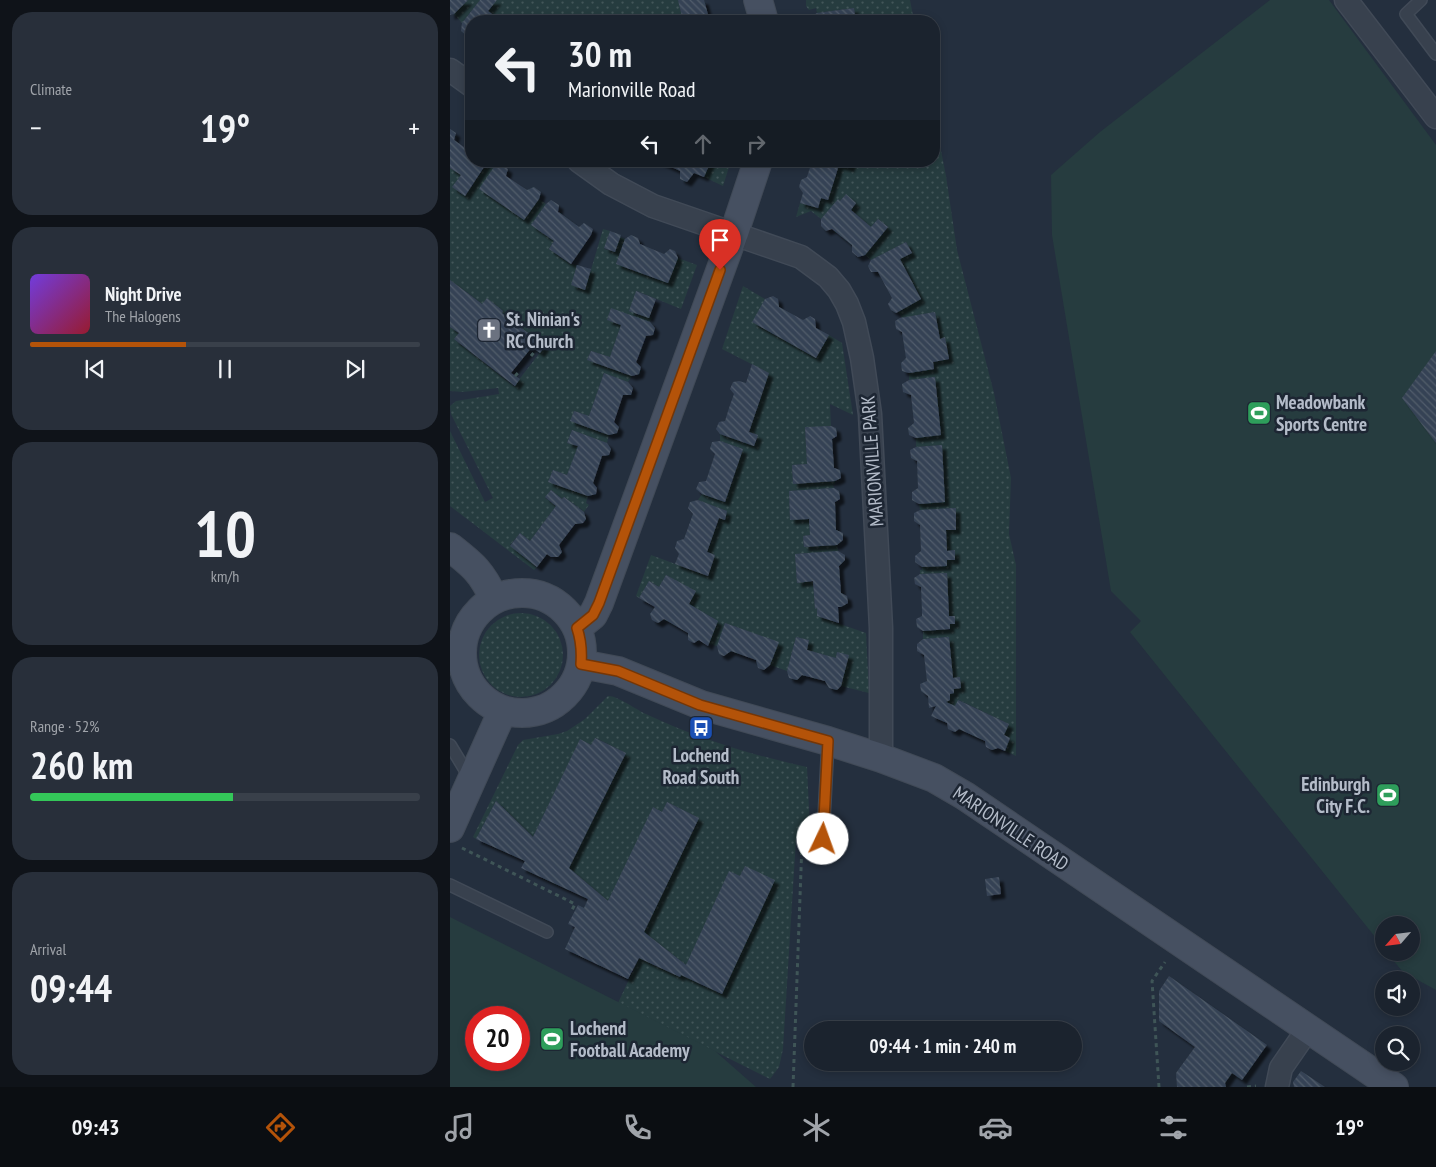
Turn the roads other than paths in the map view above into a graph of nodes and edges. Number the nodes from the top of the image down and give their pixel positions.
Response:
1 (758, 0) edge
2 (1346, 0) edge
3 (1421, 0) edge
4 (762, 15) edge
5 (1436, 54) edge
6 (450, 70) edge
7 (465, 81) edge
8 (1436, 117) edge
9 (587, 167) edge
10 (756, 167) edge
11 (734, 233) junction
12 (450, 547) edge
13 (494, 599) junction
14 (577, 628) junction
15 (456, 654) edge
16 (581, 664) junction
17 (503, 710) junction
18 (828, 741) junction
19 (450, 745) edge
20 (881, 758) junction
21 (472, 782) junction
22 (454, 837) edge
23 (823, 839) road end
24 (450, 885) edge
25 (547, 932) dead end
26 (1308, 1029) junction
27 (1277, 1087) edge
28 (1394, 1087) edge

1 - 4 street
2 - 8 street
3 - 5 lane
6 - 7 street
9 - 11 street, MARIONVILLE PARK
10 - 11 street
11 - 14 street
11 - 20 street, MARIONVILLE PARK
12 - 13 street
13 - 14 street
13 - 15 street
14 - 16 street
15 - 17 street
16 - 17 street
16 - 18 street, MARIONVILLE ROAD
17 - 21 street
18 - 20 street, MARIONVILLE ROAD
18 - 23 lane
19 - 21 lane
20 - 26 street, MARIONVILLE ROAD
21 - 22 street
24 - 25 lane
26 - 27 street
26 - 28 street, MARIONVILLE ROAD

